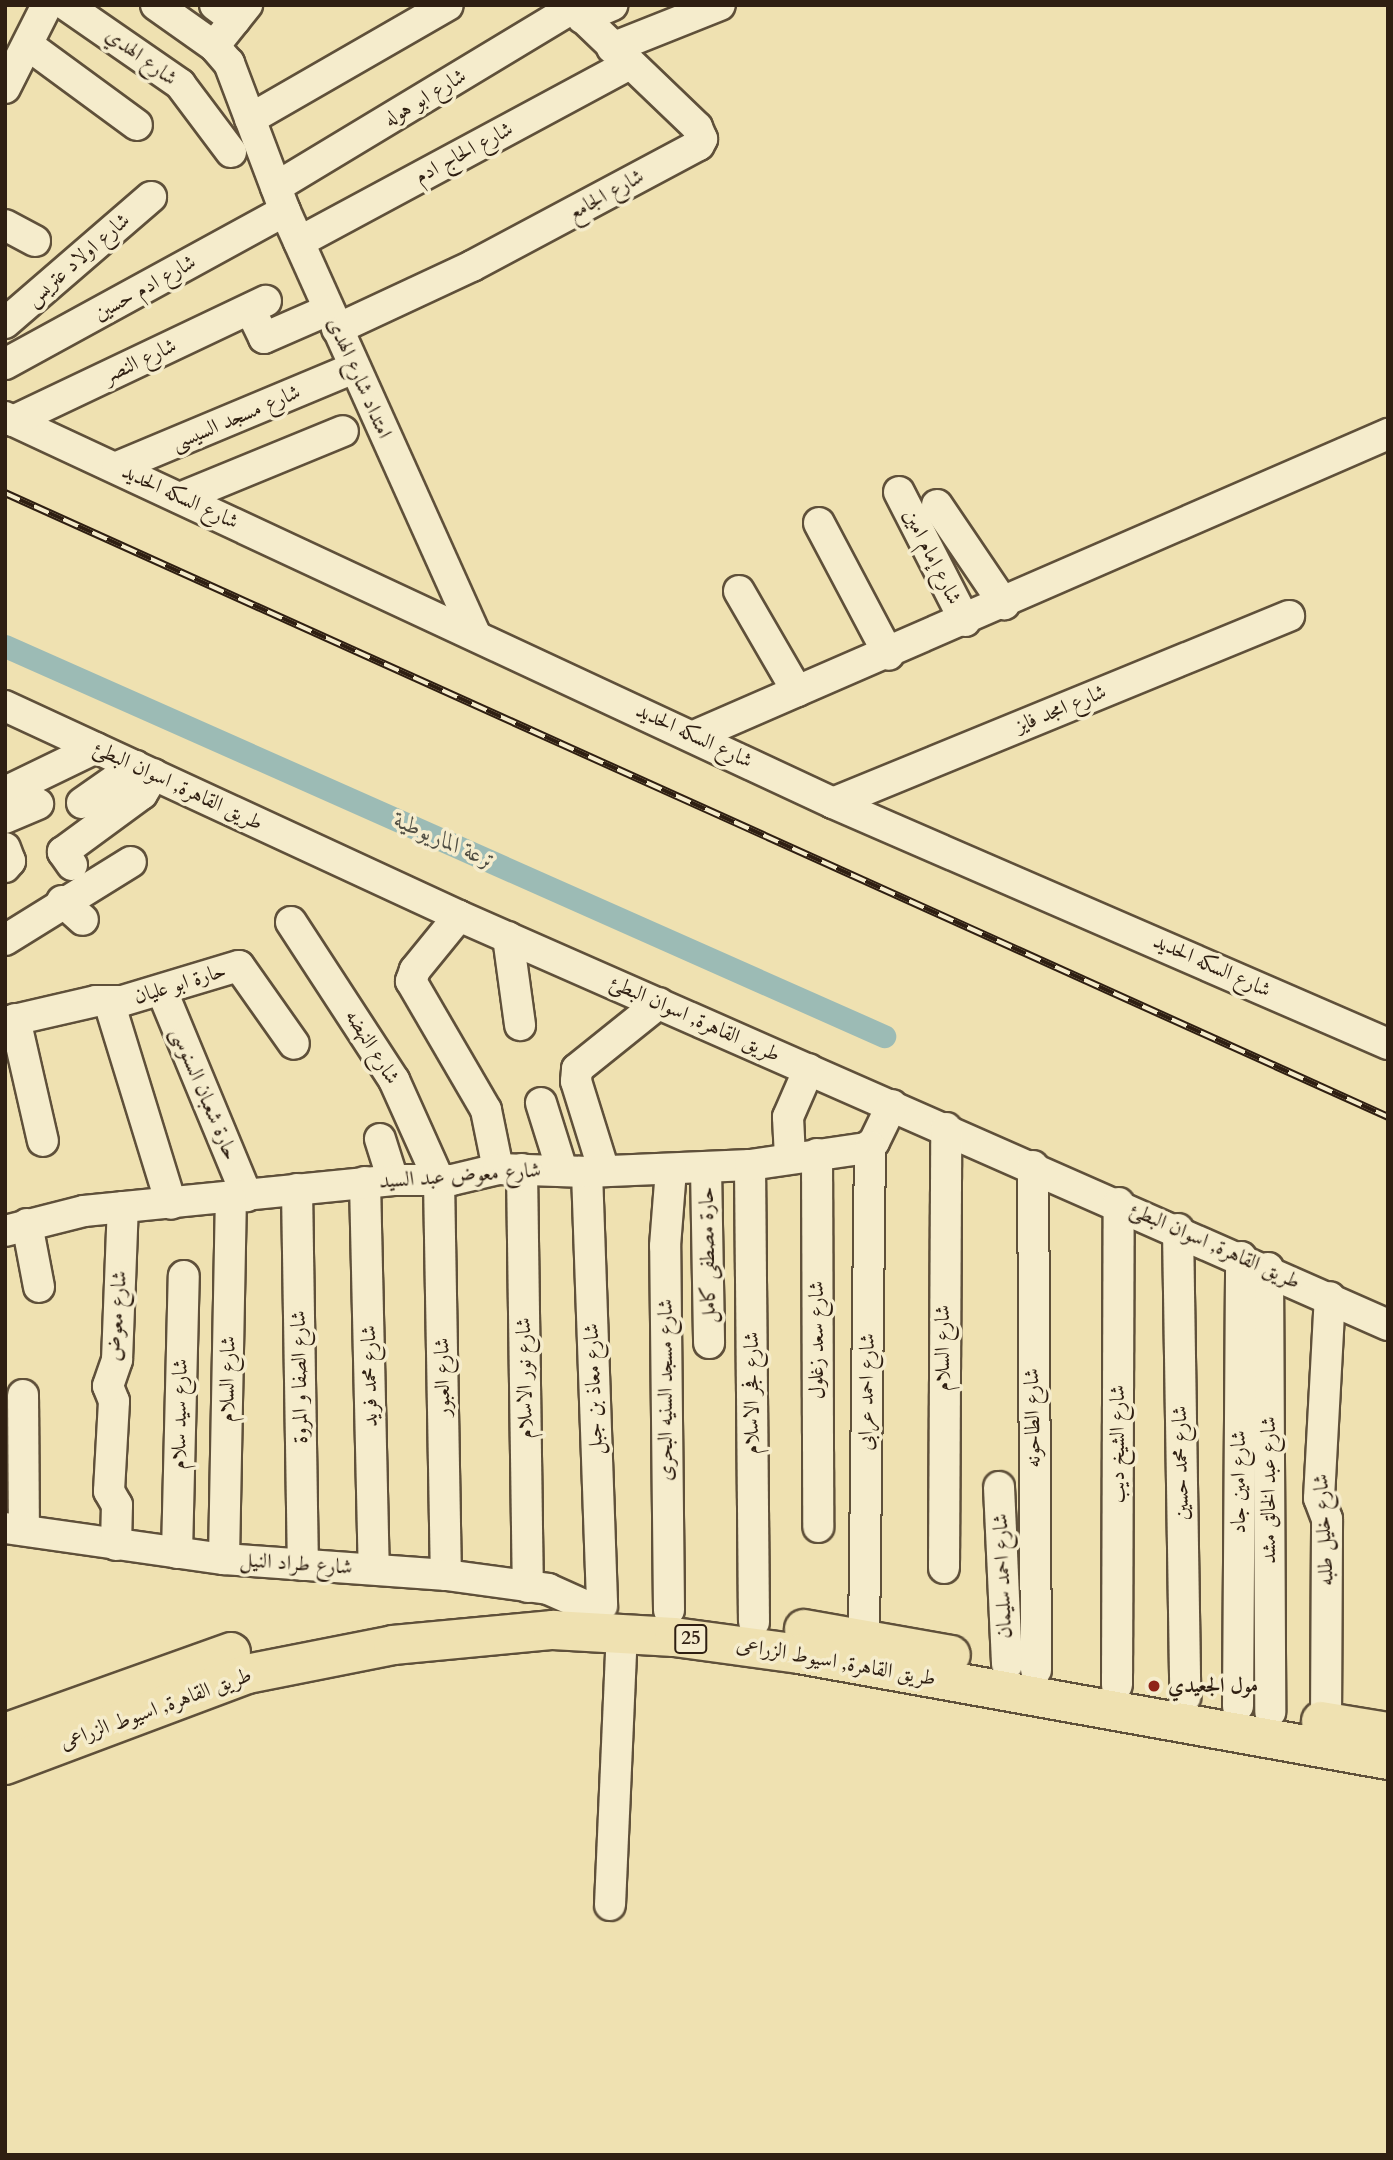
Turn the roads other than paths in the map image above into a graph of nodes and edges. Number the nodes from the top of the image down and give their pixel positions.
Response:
1 (47, 5) edge
2 (66, 5) edge
3 (156, 5) edge
4 (448, 5) edge
5 (612, 5) edge
6 (720, 5) edge
7 (232, 10) edge
8 (575, 10) edge
9 (103, 15) edge
10 (28, 45) junction
11 (214, 46) junction
12 (621, 56) junction
13 (5, 88) edge
14 (250, 119) junction
15 (137, 125) dead end
16 (231, 152) dead end
17 (151, 197) dead end
18 (281, 199) junction
19 (5, 225) edge
20 (35, 242) dead end
21 (299, 242) junction
22 (332, 320) junction
23 (5, 323) edge
24 (5, 364) edge
25 (354, 368) junction
26 (9, 419) edge
27 (343, 431) dead end
28 (1388, 434) edge
29 (117, 467) junction
30 (899, 492) dead end
31 (180, 498) junction
32 (937, 505) dead end
33 (819, 523) dead end
34 (739, 591) dead end
35 (1004, 604) junction
36 (1289, 616) dead end
37 (965, 621) junction
38 (475, 634) junction
39 (889, 655) junction
40 (797, 691) junction
41 (11, 716) edge
42 (694, 736) junction
43 (96, 747) junction
44 (144, 770) junction
45 (5, 792) edge
46 (82, 803) dead end
47 (834, 803) junction
48 (38, 804) dead end
49 (5, 818) edge
50 (5, 849) edge
51 (131, 862) dead end
52 (72, 865) dead end
53 (5, 867) edge
54 (459, 916) junction
55 (291, 922) dead end
56 (508, 937) junction
57 (5, 940) edge
58 (162, 991) junction
59 (109, 1002) junction
60 (659, 1003) junction
61 (10, 1020) edge
62 (520, 1025) dead end
63 (294, 1044) dead end
64 (1388, 1044) edge
65 (809, 1069) junction
66 (541, 1103) dead end
67 (892, 1105) junction
68 (946, 1128) junction
69 (380, 1139) dead end
70 (43, 1141) dead end
71 (870, 1146) junction
72 (804, 1155) junction
73 (750, 1165) junction
74 (1033, 1166) junction
75 (706, 1167) junction
76 (510, 1169) junction
77 (671, 1169) junction
78 (584, 1171) junction
79 (439, 1180) junction
80 (379, 1181) junction
81 (297, 1189) junction
82 (239, 1198) junction
83 (1119, 1203) junction
84 (170, 1204) junction
85 (123, 1207) junction
86 (16, 1227) edge
87 (1178, 1229) junction
88 (1254, 1263) junction
89 (184, 1276) dead end
90 (39, 1287) dead end
91 (1330, 1297) junction
92 (1388, 1325) edge
93 (709, 1343) dead end
94 (23, 1395) dead end
95 (999, 1486) dead end
96 (818, 1527) dead end
97 (15, 1529) edge
98 (116, 1545) junction
99 (177, 1553) junction
100 (224, 1559) junction
101 (303, 1565) junction
102 (944, 1568) dead end
103 (374, 1569) junction
104 (446, 1575) junction
105 (528, 1587) junction
106 (668, 1611) junction
107 (603, 1614) junction
108 (754, 1622) junction
109 (864, 1638) junction
110 (1022, 1668) junction
111 (1117, 1685) junction
112 (1185, 1697) junction
113 (1254, 1709) junction
114 (1326, 1722) junction
115 (1388, 1732) edge
116 (5, 1733) edge
117 (1388, 1760) edge
118 (5, 1765) edge
119 (610, 1905) dead end

1 - 10 street
2 - 9 street, شارع الهدي
3 - 11 street
4 - 14 street
5 - 8 street, شارع ابو هوله
6 - 12 street, شارع الحاج ادم
7 - 11 street
8 - 12 street, شارع الجامع
8 - 18 street, شارع ابو هوله
9 - 16 street, شارع الهدي
10 - 13 street
10 - 15 street
11 - 14 street, امتداد شارع الهدى
12 - 21 street, شارع الحاج ادم
12 - 22 street, شارع الجامع
14 - 18 street, امتداد شارع الهدى
17 - 23 street, شارع اولاد عتريس
18 - 21 street, امتداد شارع الهدى
18 - 24 street, شارع ادم حسين
19 - 20 street
21 - 22 street, امتداد شارع الهدى
22 - 25 street, امتداد شارع الهدى
22 - 26 street, شارع النصر
25 - 29 street, شارع مسجد السيسى
25 - 38 street, امتداد شارع الهدى
26 - 29 street, شارع السكه الحديد
27 - 31 street
28 - 35 street
29 - 31 street, شارع السكه الحديد
30 - 37 street, شارع إمام امين
31 - 38 street, شارع السكه الحديد
32 - 35 street
33 - 39 street
34 - 40 street
35 - 37 street
36 - 47 street, شارع امجد فايز
37 - 39 street
38 - 42 street, شارع السكه الحديد
39 - 40 street
40 - 42 street
41 - 43 street, طريق القاهرة, اسوان البطئ
42 - 47 street, شارع السكه الحديد
43 - 44 street, طريق القاهرة, اسوان البطئ
43 - 45 street
44 - 46 street
44 - 52 street
44 - 54 street, طريق القاهرة, اسوان البطئ
47 - 64 street, شارع السكه الحديد
48 - 49 street
50 - 53 street
51 - 57 street
54 - 56 street, طريق القاهرة, اسوان البطئ
54 - 76 street, شارع نور الاسلام
55 - 79 street, شارع النهضه
56 - 60 street, طريق القاهرة, اسوان البطئ
56 - 62 street
58 - 59 street, حارة ابو عليان
58 - 63 street, حارة ابو عليان
58 - 82 street, حارة شعبان السنوسى
59 - 61 street, حارة ابو عليان
59 - 84 street, حارة ابو عليان
60 - 65 street, طريق القاهرة, اسوان البطئ
60 - 78 street
61 - 70 street
65 - 67 street, طريق القاهرة, اسوان البطئ
65 - 72 street, شارع سعد زغلول
66 - 78 street
67 - 68 street, طريق القاهرة, اسوان البطئ
67 - 71 street
68 - 74 street, طريق القاهرة, اسوان البطئ
68 - 102 street, شارع السلام
69 - 80 street, شارع محمد فريد
71 - 72 street, شارع معوض عبد السيد
71 - 109 street, شارع احمد عرابى
72 - 73 street, شارع معوض عبد السيد
72 - 96 street, شارع سعد زغلول
73 - 75 street, شارع معوض عبد السيد
73 - 108 street, شارع فجر الاسلام
74 - 83 street, طريق القاهرة, اسوان البطئ
74 - 110 street, شارع الطاحونه
75 - 77 street, شارع معوض عبد السيد
75 - 93 street, حارة مصطفى كامل
76 - 78 street, شارع معوض عبد السيد
76 - 79 street, شارع معوض عبد السيد
76 - 105 street, شارع نور الاسلام
77 - 78 street, شارع معوض عبد السيد
77 - 106 street, شارع مسجد السنيه البحرى
78 - 107 street, شارع معاذ بن جبل
79 - 80 street, شارع معوض عبد السيد
79 - 104 street, شارع العبور
80 - 81 street, شارع معوض عبد السيد
80 - 103 street, شارع محمد فريد
81 - 82 street, شارع معوض عبد السيد
81 - 101 street, شارع الصفا و المروة
82 - 84 street, شارع معوض عبد السيد
82 - 100 street, شارع السلام
83 - 87 street, طريق القاهرة, اسوان البطئ
83 - 111 street, شارع الشيخ ديب
84 - 85 street, شارع معوض عبد السيد
85 - 86 street, شارع معوض عبد السيد
85 - 98 street, شارع معوض
86 - 90 street
87 - 88 street, طريق القاهرة, اسوان البطئ
87 - 112 street, شارع محمد حسين
88 - 91 street, طريق القاهرة, اسوان البطئ
88 - 113 street, شارع عبد الخالق مشد
89 - 99 street, شارع سيد سلام
91 - 92 street, طريق القاهرة, اسوان البطئ
91 - 114 street, شارع خليل طلبه
94 - 97 street
95 - 110 street, شارع احمد سليمان
97 - 98 street, شارع طراد النيل
98 - 99 street, شارع طراد النيل
99 - 100 street, شارع طراد النيل
100 - 101 street, شارع طراد النيل
101 - 103 street, شارع طراد النيل
103 - 104 street, شارع طراد النيل
104 - 105 street, شارع طراد النيل
105 - 107 street, شارع طراد النيل
106 - 107 highway, طريق القاهرة, اسيوط الزراعى / 25
106 - 108 highway, طريق القاهرة, اسيوط الزراعى / 25
107 - 116 highway, طريق القاهرة, اسيوط الزراعى / 25
107 - 117 highway, طريق القاهرة, اسيوط الزراعى / 25
107 - 118 highway, طريق القاهرة, اسيوط الزراعى / 25
107 - 119 street, شارع معاذ بن جبل
108 - 109 highway, طريق القاهرة, اسيوط الزراعى / 25
109 - 110 highway, طريق القاهرة, اسيوط الزراعى / 25
110 - 111 highway, طريق القاهرة, اسيوط الزراعى / 25
111 - 112 highway, طريق القاهرة, اسيوط الزراعى / 25
112 - 113 highway, طريق القاهرة, اسيوط الزراعى / 25
113 - 114 highway, طريق القاهرة, اسيوط الزراعى / 25
114 - 115 highway, طريق القاهرة, اسيوط الزراعى / 25

